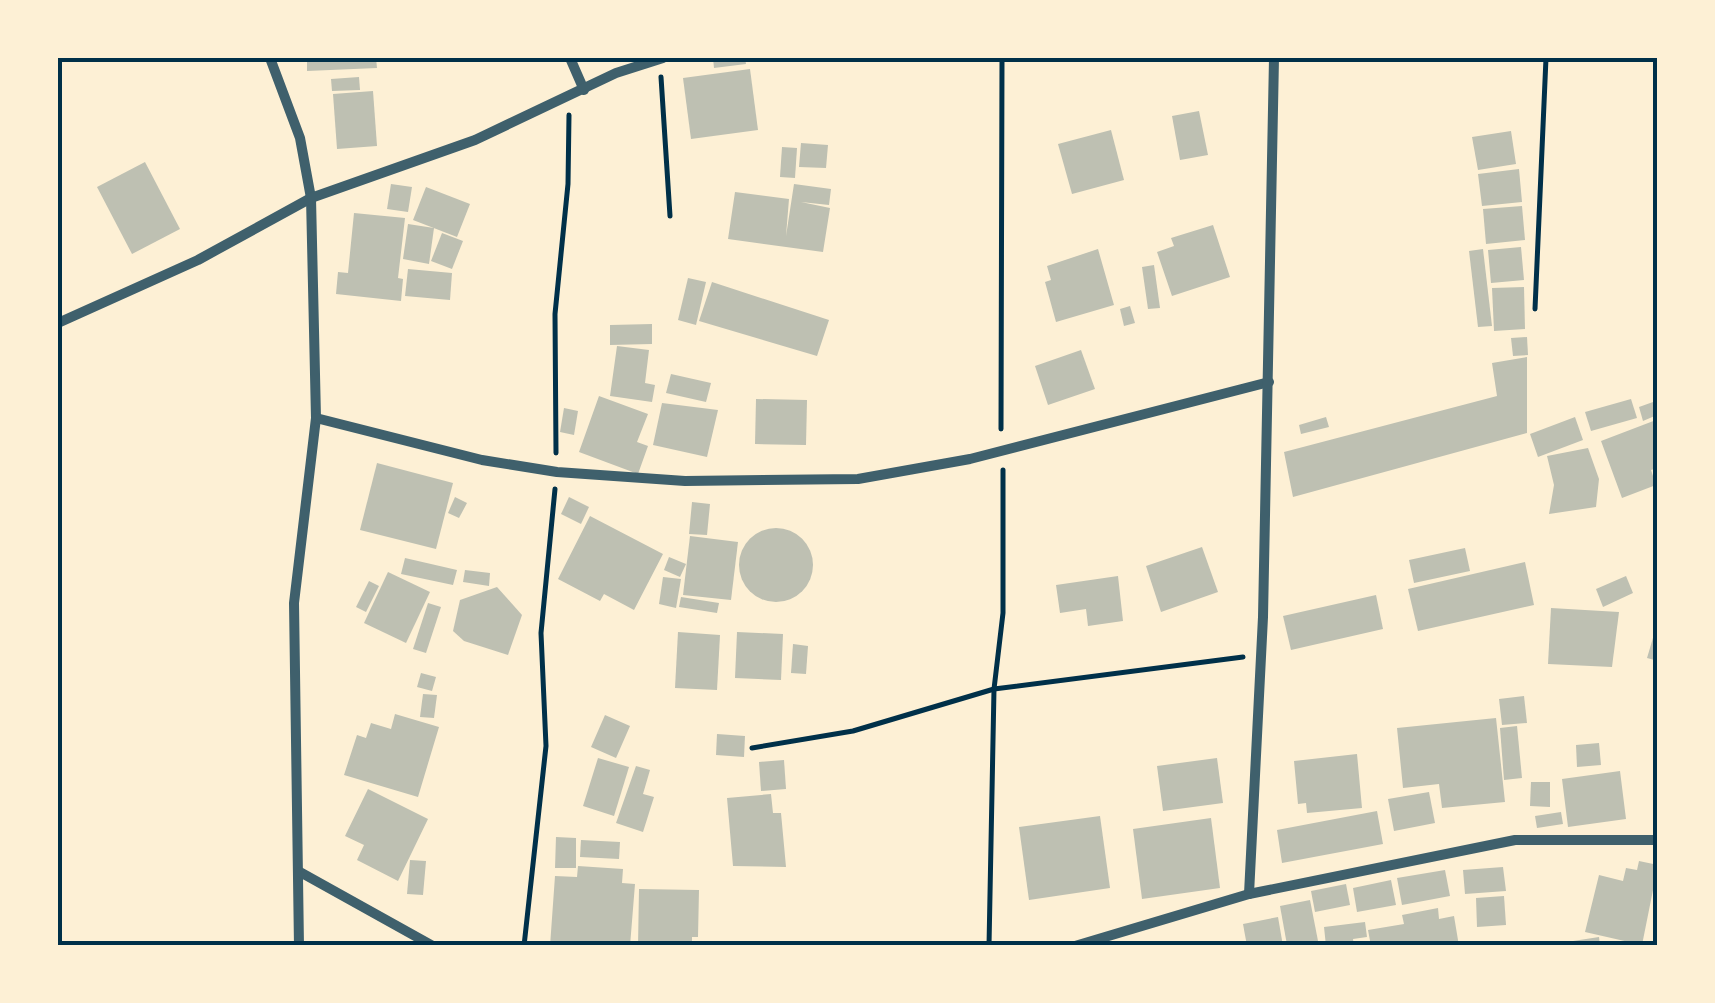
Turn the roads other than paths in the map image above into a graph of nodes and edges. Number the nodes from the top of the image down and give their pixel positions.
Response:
1 (270, 58) edge
2 (570, 58) edge
3 (661, 58) edge
4 (1274, 58) edge
5 (584, 90) junction
6 (311, 198) junction
7 (58, 323) edge
8 (1268, 382) junction
9 (316, 418) junction
10 (1658, 840) edge
11 (300, 872) junction
12 (1249, 894) junction
13 (299, 946) edge
14 (433, 946) edge
15 (1075, 946) edge

1 - 6 street
2 - 5 street
3 - 5 street
4 - 8 street
5 - 6 street
6 - 7 street
6 - 9 street
8 - 9 street
8 - 12 street
9 - 11 street
10 - 12 street
11 - 13 street
11 - 14 street
12 - 15 street

